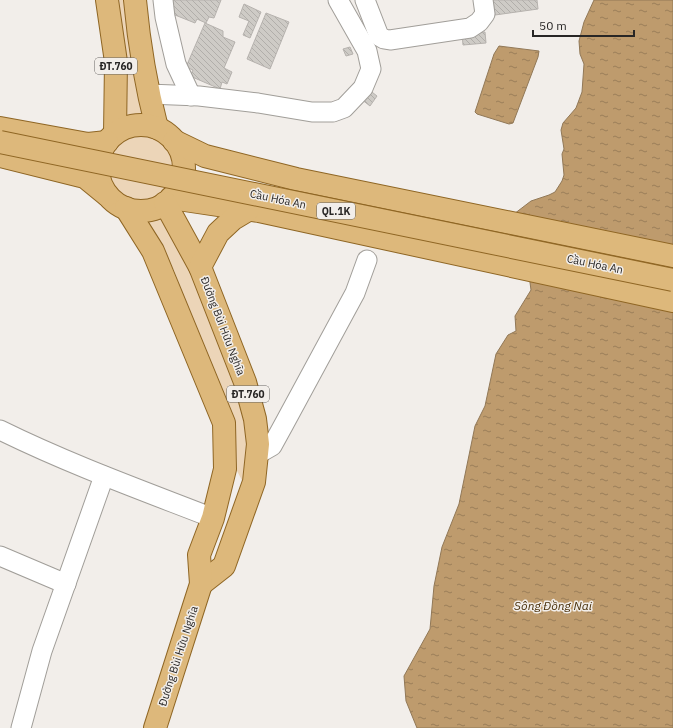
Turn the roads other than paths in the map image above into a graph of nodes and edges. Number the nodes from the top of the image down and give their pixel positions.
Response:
1 (107, 0) edge
2 (135, 0) edge
3 (163, 0) edge
4 (338, 0) edge
5 (365, 0) edge
6 (483, 0) edge
7 (148, 94) junction
8 (191, 96) junction
9 (0, 128) edge
10 (166, 135) junction
11 (111, 137) junction
12 (0, 142) edge
13 (0, 156) edge
14 (107, 195) junction
15 (168, 201) junction
16 (126, 208) junction
17 (253, 210) junction
18 (673, 256) edge
19 (368, 260) dead end
20 (200, 266) junction
21 (673, 280) edge
22 (673, 301) edge
23 (0, 430) edge
24 (258, 454) junction
25 (104, 476) junction
26 (213, 518) junction
27 (0, 556) edge
28 (66, 584) junction
29 (201, 584) junction
30 (21, 728) edge
31 (155, 728) edge

1 - 11 main road, ĐT.760
2 - 7 main road, ĐT.760
3 - 8 street
4 - 8 street
5 - 6 street
7 - 8 street
7 - 10 main road, ĐT.760
9 - 11 main road, QL.1K
10 - 11 main road, QL.1K
10 - 15 main road
10 - 18 main road, Cầu Hóa An / QL.1K
11 - 14 main road
12 - 21 main road, Cầu Hóa An / QL.1K, bridge
13 - 14 main road, QL.1K
14 - 16 main road, QL.1K
15 - 16 main road, QL.1K
15 - 17 main road, QL.1K
15 - 20 main road, Đường Bùi Hữu Nghĩa / ĐT.760
16 - 26 main road, Đường Bùi Hữu Nghĩa / ĐT.760
17 - 20 main road
17 - 22 main road, Cầu Hóa An / QL.1K
19 - 24 street
20 - 24 main road, Đường Bùi Hữu Nghĩa / ĐT.760
23 - 25 street
24 - 29 main road, Đường Bùi Hữu Nghĩa / ĐT.760
25 - 26 street
25 - 28 street
26 - 29 main road, Đường Bùi Hữu Nghĩa / ĐT.760
27 - 28 street
28 - 30 street
29 - 31 main road, Đường Bùi Hữu Nghĩa / ĐT.760

